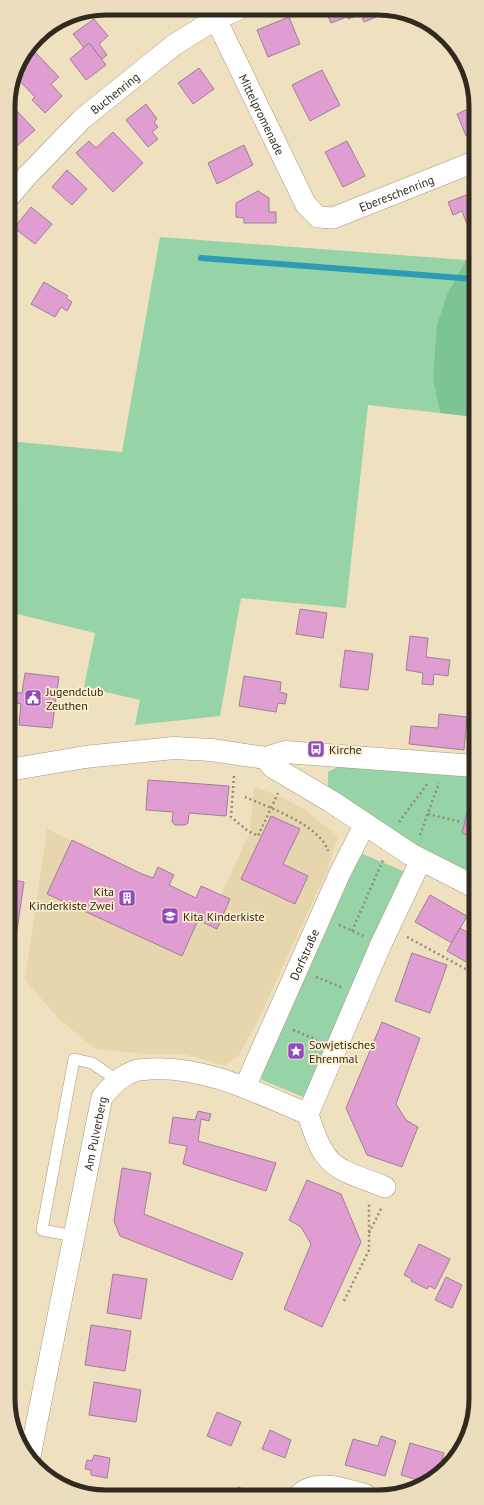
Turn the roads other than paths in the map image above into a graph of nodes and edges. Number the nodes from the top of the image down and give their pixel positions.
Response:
1 (212, 15) edge
2 (213, 15) edge
3 (469, 164) edge
4 (15, 190) edge
5 (318, 217) joint
6 (266, 758) junction
7 (469, 766) edge
8 (15, 769) edge
9 (365, 824) junction
10 (416, 857) junction
11 (469, 884) edge
12 (117, 1080) junction
13 (245, 1087) junction
14 (308, 1114) junction
15 (380, 1185) road end
16 (74, 1236) junction
17 (31, 1450) edge
18 (307, 1490) edge
19 (349, 1490) edge

1 - 4 street, Buchenring
2 - 5 street, Mittelpromenade
3 - 5 street, Ebereschenring
6 - 7 main road
6 - 8 main road
6 - 9 main road
9 - 10 main road
9 - 13 street, Dorfstraße
10 - 11 main road
10 - 14 street
12 - 13 street, Am Pulverberg
12 - 16 street, Am Pulverberg
12 - 16 lane
13 - 14 street, Am Pulverberg
14 - 15 street
16 - 17 street, Am Pulverberg
18 - 19 street

